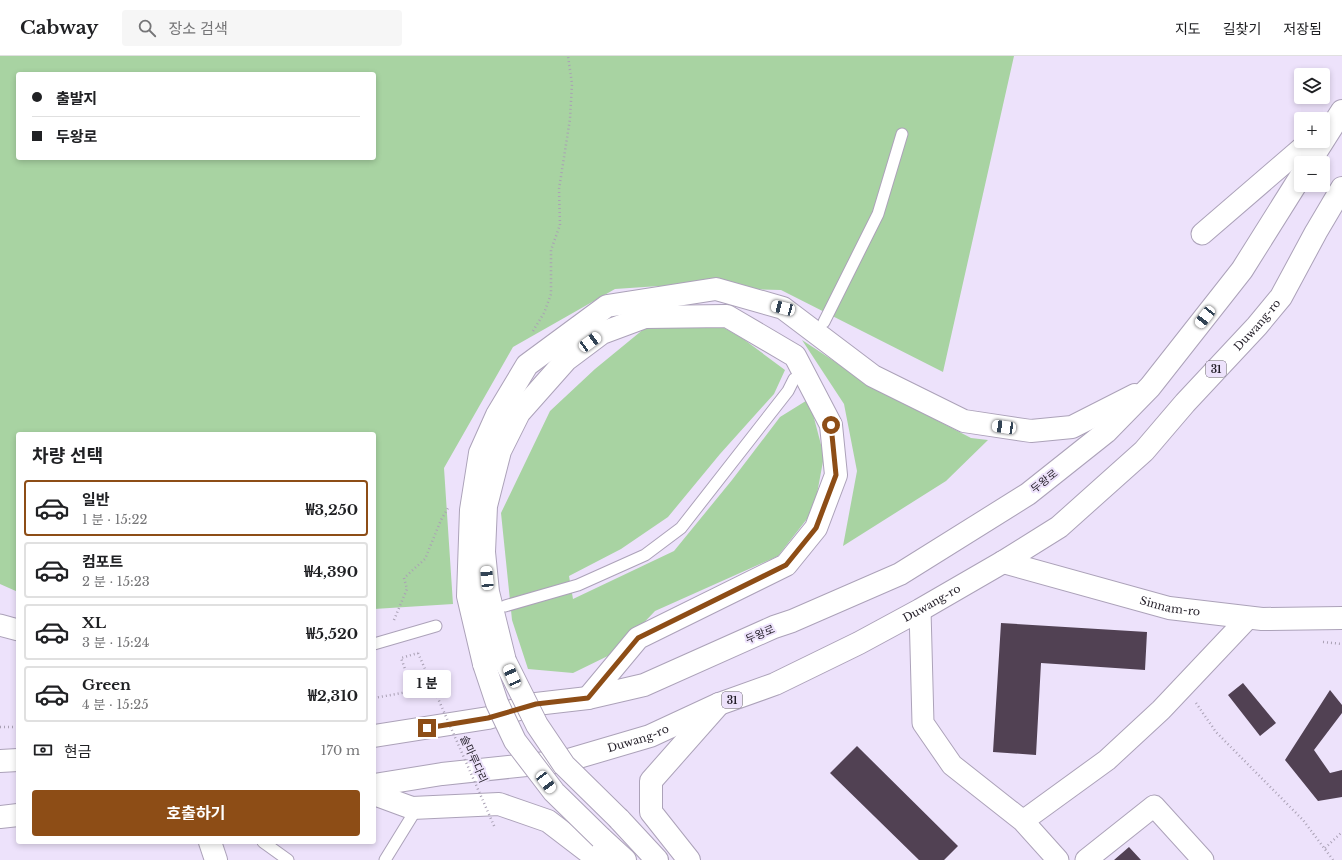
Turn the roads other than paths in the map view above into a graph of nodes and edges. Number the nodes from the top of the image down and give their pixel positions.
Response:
1 (1334, 119) edge
2 (902, 134) dead end
3 (1302, 148) edge
4 (1313, 156) edge
5 (1294, 187) edge
6 (1342, 188) edge
7 (1202, 234) dead end
8 (824, 322) dead end
9 (794, 379) dead end
10 (1150, 387) junction
11 (1003, 562) junction
12 (505, 606) dead end
13 (920, 610) junction
14 (1248, 618) junction
15 (1342, 618) edge
16 (0, 625) edge
17 (436, 626) dead end
18 (16, 629) edge
19 (376, 643) edge
20 (495, 662) junction
21 (588, 698) junction
22 (719, 704) junction
23 (376, 736) edge
24 (16, 760) edge
25 (0, 762) edge
26 (376, 785) edge
27 (376, 795) edge
28 (417, 808) junction
29 (16, 815) edge
30 (0, 817) edge
31 (1023, 821) junction
32 (211, 844) edge
33 (266, 844) edge
34 (216, 860) edge
35 (288, 860) edge
36 (386, 860) edge
37 (599, 860) edge
38 (625, 860) edge
39 (656, 860) edge
40 (689, 860) edge
41 (1058, 860) edge
42 (1086, 860) edge
43 (1203, 860) edge

1 - 4 main road
2 - 8 lane
3 - 7 street
5 - 10 main road, 두왕로
6 - 11 main road, Duwang-ro / 31
9 - 12 lane
10 - 20 main road
10 - 21 main road, 두왕로
11 - 13 main road, Duwang-ro / 31
11 - 14 main road, Sinnam-ro
13 - 22 main road, Duwang-ro / 31
13 - 31 street
14 - 15 main road, Sinnam-ro
14 - 31 street
16 - 18 street
17 - 19 lane
20 - 21 main road
20 - 38 main road, bridge
20 - 39 main road, bridge
21 - 23 main road, 두왕로
22 - 26 main road, Duwang-ro / 31
22 - 40 main road
24 - 25 main road
27 - 28 main road
28 - 36 lane
28 - 37 main road
29 - 30 main road
31 - 41 street
32 - 34 main road
33 - 35 lane
42 - 43 street

